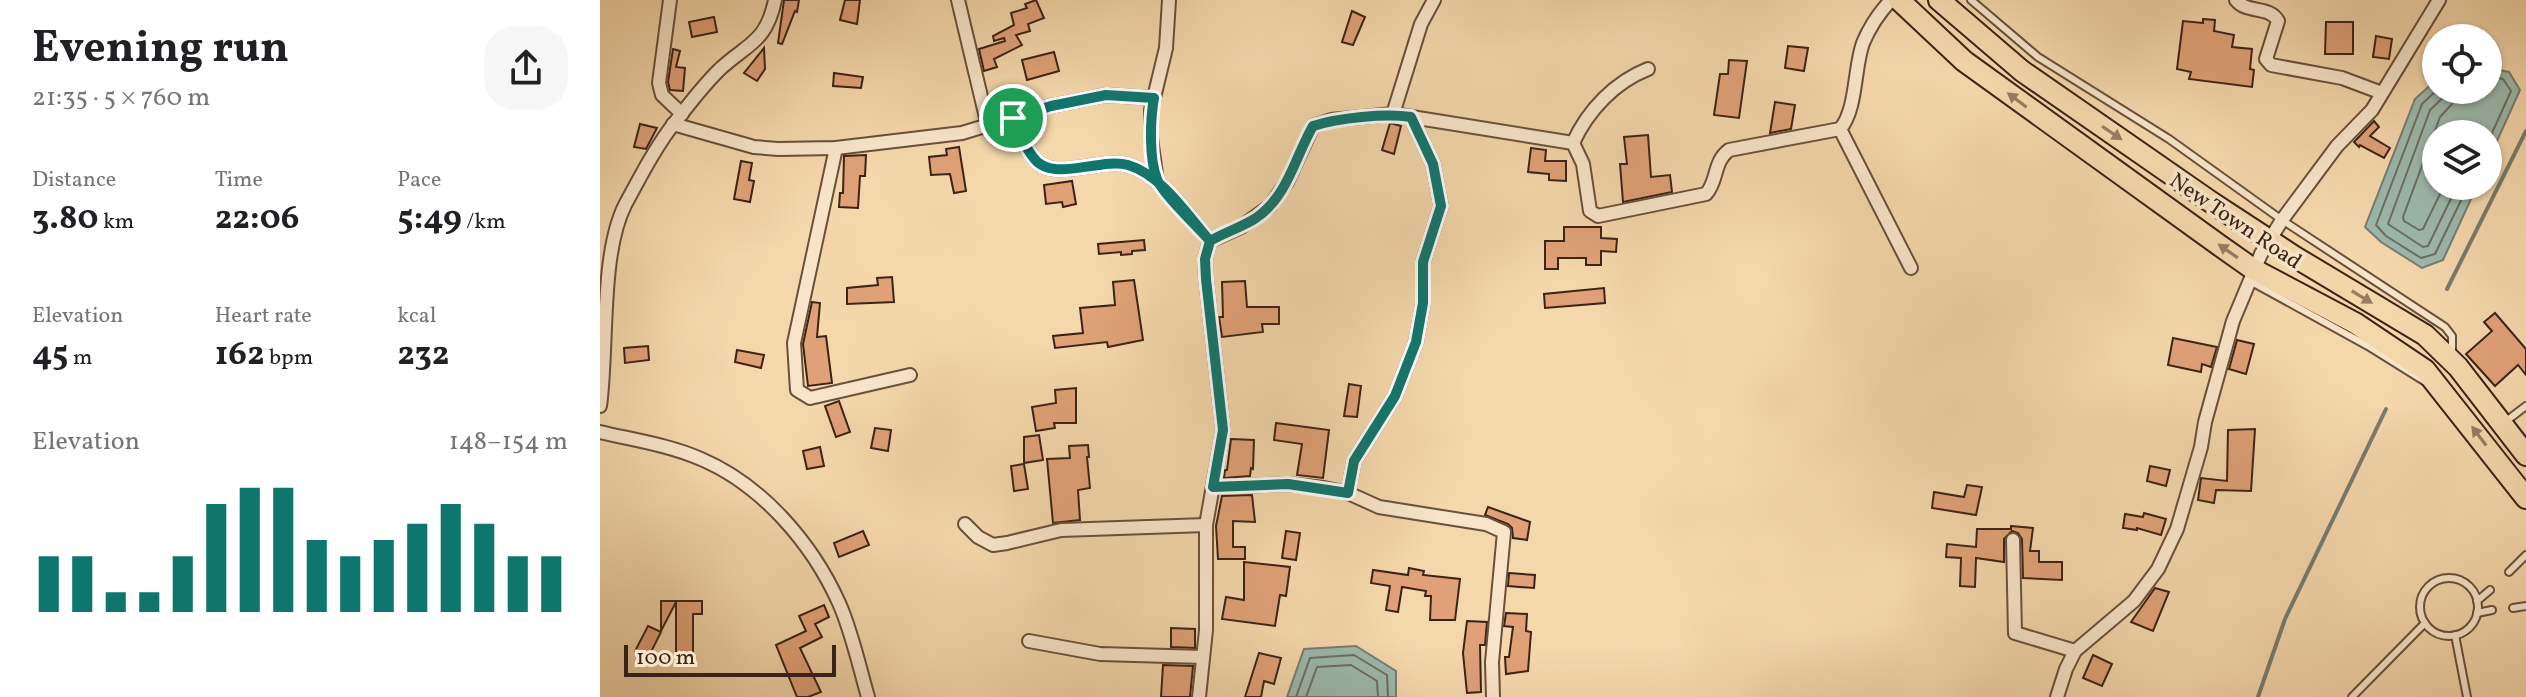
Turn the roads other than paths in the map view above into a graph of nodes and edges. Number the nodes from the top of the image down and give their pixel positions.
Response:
1 (670, 0) edge
2 (775, 0) edge
3 (958, 0) edge
4 (1169, 0) edge
5 (1434, 0) edge
6 (1891, 0) edge
7 (1899, 0) edge
8 (1939, 0) edge
9 (1971, 0) edge
10 (2236, 0) edge
11 (2439, 0) edge
12 (1648, 69) dead end
13 (2382, 93) junction
14 (1154, 98) junction
15 (1393, 114) junction
16 (1411, 117) junction
17 (1013, 118) junction
18 (678, 119) junction
19 (988, 126) junction
20 (1840, 129) junction
21 (1573, 143) junction
22 (836, 148) junction
23 (1157, 181) junction
24 (2282, 220) junction
25 (2269, 240) junction
26 (1210, 241) junction
27 (1911, 268) dead end
28 (2251, 274) junction
29 (2450, 360) junction
30 (910, 375) dead end
31 (2433, 379) junction
32 (600, 406) edge
33 (2526, 406) edge
34 (2502, 424) junction
35 (600, 432) edge
36 (2526, 455) edge
37 (1213, 487) junction
38 (1348, 493) junction
39 (2526, 498) edge
40 (965, 524) dead end
41 (1206, 525) junction
42 (2013, 540) dead end
43 (2526, 555) edge
44 (2509, 572) dead end
45 (2490, 590) dead end
46 (2477, 601) junction
47 (2526, 606) edge
48 (2513, 608) dead end
49 (2492, 610) dead end
50 (2477, 613) junction
51 (2425, 623) junction
52 (2455, 635) junction
53 (1029, 641) dead end
54 (2075, 651) junction
55 (1203, 657) junction
56 (868, 697) edge
57 (1199, 697) edge
58 (1493, 697) edge
59 (2057, 697) edge
60 (2352, 697) edge
61 (2467, 697) edge

1 - 18 street
2 - 18 street
3 - 19 street
4 - 14 street
5 - 15 street
6 - 20 street
28 -> 7 main road, New Town Road
8 -> 25 main road, New Town Road
9 - 24 lane
10 - 13 street
11 - 13 street
12 - 21 street
13 - 24 street
14 - 17 street
14 - 23 street
15 - 16 street
15 - 26 street
16 - 21 street
16 - 38 street
17 - 19 street
17 - 23 street
18 - 22 street
18 - 32 street
19 - 22 street
20 - 21 street
20 - 27 street
22 - 30 street
23 - 26 street
24 - 25 street
24 - 29 lane
25 - 28 street
25 -> 29 main road, New Town Road
26 - 37 street
28 - 31 main road, New Town Road
28 - 54 street
29 - 31 lane
29 - 34 main road, New Town Road
39 -> 31 main road, New Town Road
33 - 34 lane
34 - 36 main road, New Town Road
35 - 56 street
37 - 38 street
37 - 41 street
38 - 58 street
40 - 41 street
41 - 55 street
42 - 54 street
43 - 44 lane
45 - 46 lane
46 - 50 lane
46 - 51 lane
47 - 48 lane
49 - 50 lane
50 - 52 lane
51 - 52 lane
51 - 60 lane
52 - 61 lane
53 - 55 street
54 - 59 street
55 - 57 street

